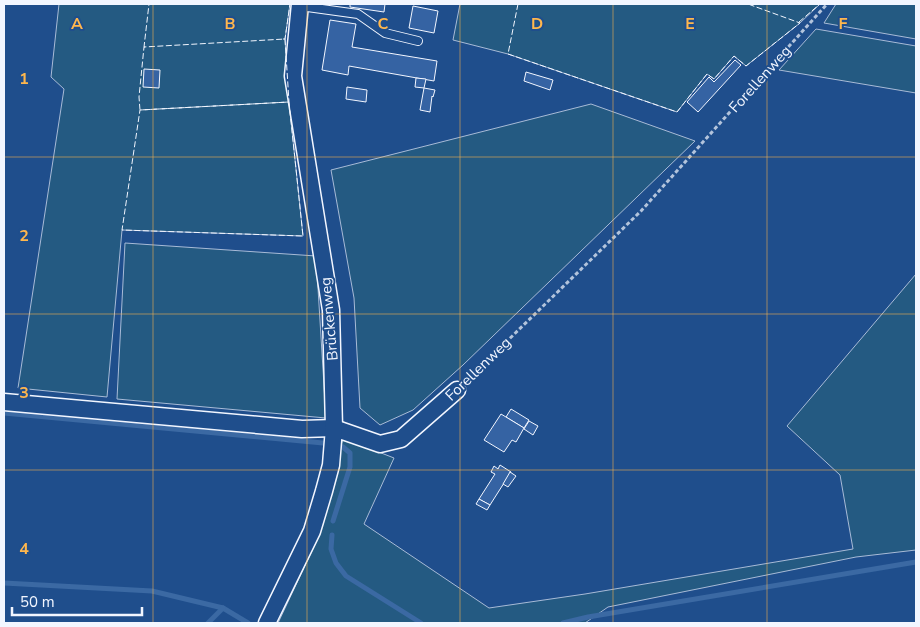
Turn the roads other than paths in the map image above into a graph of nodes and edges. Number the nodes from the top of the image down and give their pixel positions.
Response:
1 (300, 5) edge
2 (418, 41) dead end
3 (457, 390) road end
4 (4, 402) edge
5 (334, 428) junction
6 (268, 621) edge

1 - 2 lane
1 - 5 street, Brückenweg
3 - 5 street, Forellenweg
4 - 5 street, Forellenweg
5 - 6 street, Brückenweg

